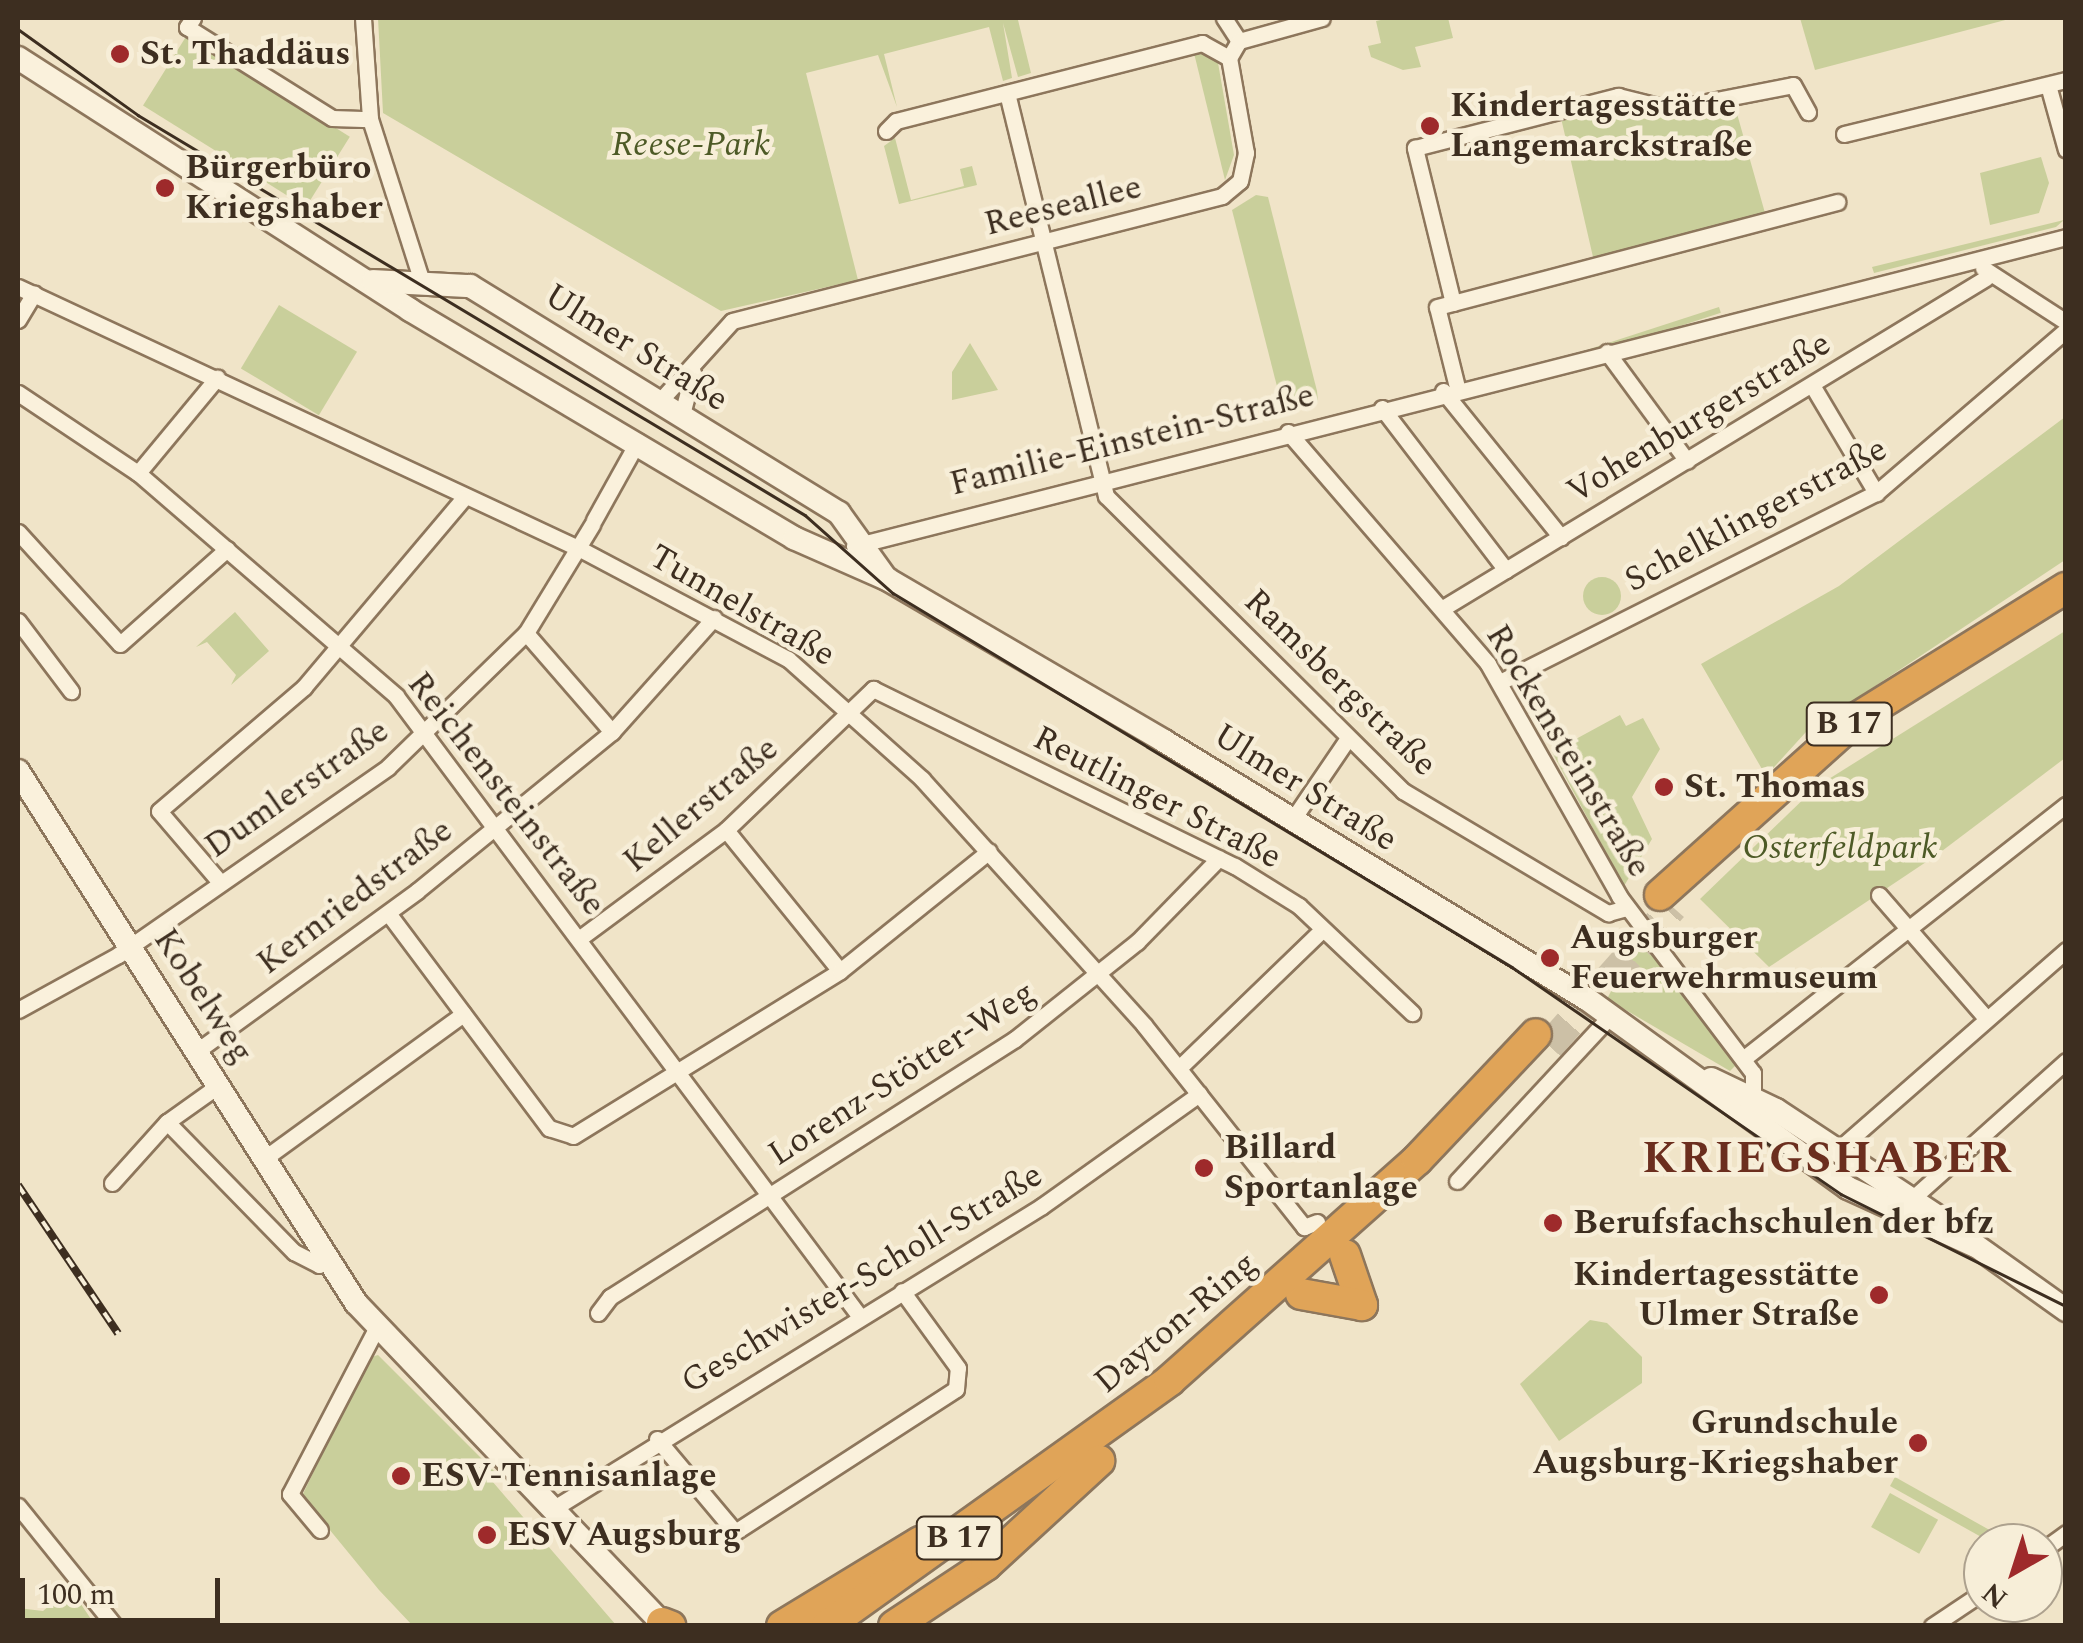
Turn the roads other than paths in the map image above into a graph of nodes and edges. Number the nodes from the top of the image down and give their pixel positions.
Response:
1 (362, 18) edge
2 (1224, 18) edge
3 (1322, 18) edge
4 (190, 22) edge
5 (1239, 42) junction
6 (18, 58) edge
7 (1228, 58) junction
8 (2066, 80) edge
9 (2048, 85) junction
10 (1007, 94) junction
11 (1808, 112) dead end
12 (370, 118) junction
13 (886, 132) dead end
14 (1844, 134) dead end
15 (2066, 150) edge
16 (1838, 202) dead end
17 (2066, 237) edge
18 (1043, 244) junction
19 (1980, 258) junction
20 (365, 278) junction
21 (1986, 278) junction
22 (422, 282) junction
23 (18, 287) edge
24 (34, 293) junction
25 (1453, 303) junction
26 (18, 320) edge
27 (2066, 322) edge
28 (447, 328) junction
29 (2066, 330) edge
30 (1607, 352) junction
31 (694, 371) junction
32 (217, 378) junction
33 (1812, 385) junction
34 (1450, 389) junction
35 (18, 393) edge
36 (658, 403) junction
37 (1382, 408) junction
38 (681, 418) junction
39 (1288, 432) junction
40 (638, 442) junction
41 (1686, 461) junction
42 (138, 473) junction
43 (1100, 477) junction
44 (1876, 493) junction
45 (464, 498) junction
46 (18, 532) edge
47 (1560, 536) junction
48 (861, 543) junction
49 (578, 548) junction
50 (227, 549) junction
51 (823, 554) junction
52 (1506, 570) junction
53 (887, 579) junction
54 (2066, 588) edge
55 (1443, 608) junction
56 (2066, 611) edge
57 (714, 618) junction
58 (18, 621) edge
59 (526, 634) junction
60 (342, 648) junction
61 (1500, 682) junction
62 (71, 692) dead end
63 (850, 706) junction
64 (427, 731) junction
65 (612, 732) junction
66 (1348, 738) junction
67 (18, 772) edge
68 (2066, 804) edge
69 (1293, 820) junction
70 (498, 827) junction
71 (726, 830) junction
72 (989, 851) junction
73 (1219, 858) junction
74 (219, 882) junction
75 (1879, 895) dead end
76 (1627, 908) junction
77 (388, 913) junction
78 (1909, 927) junction
79 (1322, 930) junction
80 (580, 938) junction
81 (131, 947) junction
82 (2066, 950) edge
83 (840, 971) junction
84 (1100, 974) junction
85 (18, 1010) edge
86 (1412, 1013) dead end
87 (463, 1014) junction
88 (1611, 1015) junction
89 (1986, 1018) junction
90 (198, 1051) junction
91 (1744, 1059) junction
92 (2066, 1061) edge
93 (1179, 1068) junction
94 (683, 1074) junction
95 (219, 1085) junction
96 (1199, 1094) junction
97 (1752, 1110) junction
98 (167, 1122) junction
99 (1839, 1150) junction
100 (266, 1158) junction
101 (1457, 1181) dead end
102 (112, 1183) dead end
103 (772, 1196) junction
104 (1905, 1205) junction
105 (1317, 1222) dead end
106 (1344, 1255) junction
107 (328, 1260) junction
108 (902, 1291) junction
109 (1300, 1294) junction
110 (2066, 1310) edge
111 (598, 1313) dead end
112 (860, 1317) junction
113 (376, 1329) junction
114 (657, 1439) junction
115 (1094, 1453) junction
116 (18, 1506) edge
117 (551, 1510) junction
118 (320, 1530) dead end
119 (1963, 1605) edge
120 (665, 1625) edge
121 (115, 1626) edge
122 (782, 1626) edge
123 (826, 1626) edge
124 (864, 1626) edge
125 (894, 1626) edge
126 (1932, 1626) edge

1 - 12 street
2 - 5 street
3 - 5 street
4 - 12 street
5 - 7 street
6 - 20 street, Ulmer Straße
7 - 10 street
7 - 18 street, Reeseallee
8 - 9 street
9 - 14 street
9 - 15 street
10 - 13 street
10 - 18 street, Ramsbergstraße
11 - 25 street
12 - 22 street
16 - 25 street
17 - 19 street, Familie-Einstein-Straße
18 - 31 street, Reeseallee
18 - 43 street, Ramsbergstraße
19 - 21 street
19 - 30 street, Familie-Einstein-Straße
20 - 22 street, Ulmer Straße
20 - 28 street, Ulmer Straße
21 - 27 street
21 - 33 street, Vohenburgerstraße
22 - 28 street
22 - 36 street, Ulmer Straße
23 - 24 street, Tunnelstraße
24 - 26 street
24 - 32 street, Tunnelstraße
25 - 34 street
28 - 40 street, Ulmer Straße
29 - 44 street, Schelklingerstraße
30 - 34 street, Familie-Einstein-Straße
30 - 41 street
31 - 36 street, Reeseallee
31 - 38 street, Reeseallee
32 - 42 street
32 - 45 street, Tunnelstraße
33 - 41 street, Vohenburgerstraße
33 - 44 street
34 - 37 street, Familie-Einstein-Straße
34 - 47 street
35 - 42 street, Reichensteinstraße
36 - 38 street, Ulmer Straße
37 - 39 street, Familie-Einstein-Straße
37 - 52 street
38 - 48 street, Ulmer Straße
39 - 43 street, Familie-Einstein-Straße
39 - 55 street, Rockensteinstraße
40 - 49 street, Dumlerstraße
40 - 51 street, Ulmer Straße
41 - 47 street, Vohenburgerstraße
42 - 50 street, Reichensteinstraße
43 - 48 street, Familie-Einstein-Straße
43 - 66 street, Ramsbergstraße
44 - 61 street, Schelklingerstraße
45 - 49 street, Tunnelstraße
45 - 60 street
46 - 50 street
47 - 52 street, Vohenburgerstraße
48 - 51 street, Familie-Einstein-Straße
48 - 53 street, Ulmer Straße
49 - 57 street, Tunnelstraße
49 - 59 street, Dumlerstraße
50 - 60 street, Reichensteinstraße
51 - 53 street, Ulmer Straße
52 - 55 street, Vohenburgerstraße
53 - 69 street, Ulmer Straße
54 - 56 highway, B 17
55 - 61 street, Rockensteinstraße
57 - 63 street, Tunnelstraße
57 - 65 street, Kernriedstraße
58 - 62 street
59 - 64 street, Dumlerstraße
59 - 65 street
60 - 64 street, Reichensteinstraße
60 - 74 street
61 - 76 street, Rockensteinstraße
63 - 71 street, Kellerstraße
63 - 72 street, Tunnelstraße
63 - 73 street, Reutlinger Straße
64 - 70 street, Reichensteinstraße
64 - 74 street, Dumlerstraße
65 - 70 street, Kernriedstraße
66 - 69 street
66 - 76 street, Ramsbergstraße
67 - 81 street, Kobelweg
68 - 78 street
69 - 88 street, Ulmer Straße
70 - 77 street, Kernriedstraße
70 - 80 street, Reichensteinstraße
71 - 80 street, Kellerstraße
71 - 83 street
72 - 83 street
72 - 84 street, Tunnelstraße
73 - 79 street, Reutlinger Straße
73 - 84 street, Lorenz-Stötter-Weg
74 - 81 street, Dumlerstraße
75 - 78 street
76 - 91 street, Rockensteinstraße
77 - 87 street
77 - 90 street, Kernriedstraße
78 - 89 street
78 - 91 street
79 - 86 street, Reutlinger Straße
79 - 93 street
80 - 94 street, Reichensteinstraße
81 - 85 street, Dumlerstraße
81 - 90 street, Kobelweg
82 - 89 street
83 - 94 street
84 - 93 street, Tunnelstraße
84 - 103 street, Lorenz-Stötter-Weg
87 - 94 street
87 - 100 street
88 - 97 street, Ulmer Straße
88 - 101 street
89 - 99 street
90 - 95 street, Kobelweg
91 - 97 street, Rockensteinstraße
92 - 104 street
93 - 96 street, Tunnelstraße
94 - 103 street, Reichensteinstraße
95 - 98 street
95 - 100 street, Kobelweg
96 - 105 street, Tunnelstraße
96 - 108 street, Geschwister-Scholl-Straße
97 - 99 street, Ulmer Straße
97 - 104 street, Ulmer Straße
98 - 102 street
98 - 107 street
99 - 104 street, Ulmer Straße
100 - 107 street, Kobelweg
103 - 111 street, Lorenz-Stötter-Weg
103 - 112 street, Reichensteinstraße
104 - 110 street, Ulmer Straße
106 - 109 highway, Dayton-Ring / B 17
106 - 109 highway
106 - 115 highway, Dayton-Ring / B 17
107 - 113 street, Kobelweg
108 - 112 street, Geschwister-Scholl-Straße
108 - 114 street
109 - 115 highway, Dayton-Ring / B 17
112 - 114 street, Geschwister-Scholl-Straße
113 - 117 street, Kobelweg
113 - 118 street
114 - 117 street, Geschwister-Scholl-Straße
115 - 122 highway
115 - 123 highway, Dayton-Ring / B 17
115 - 124 highway, Dayton-Ring / B 17
115 - 125 highway
116 - 121 street
117 - 120 street, Kobelweg
119 - 126 street

